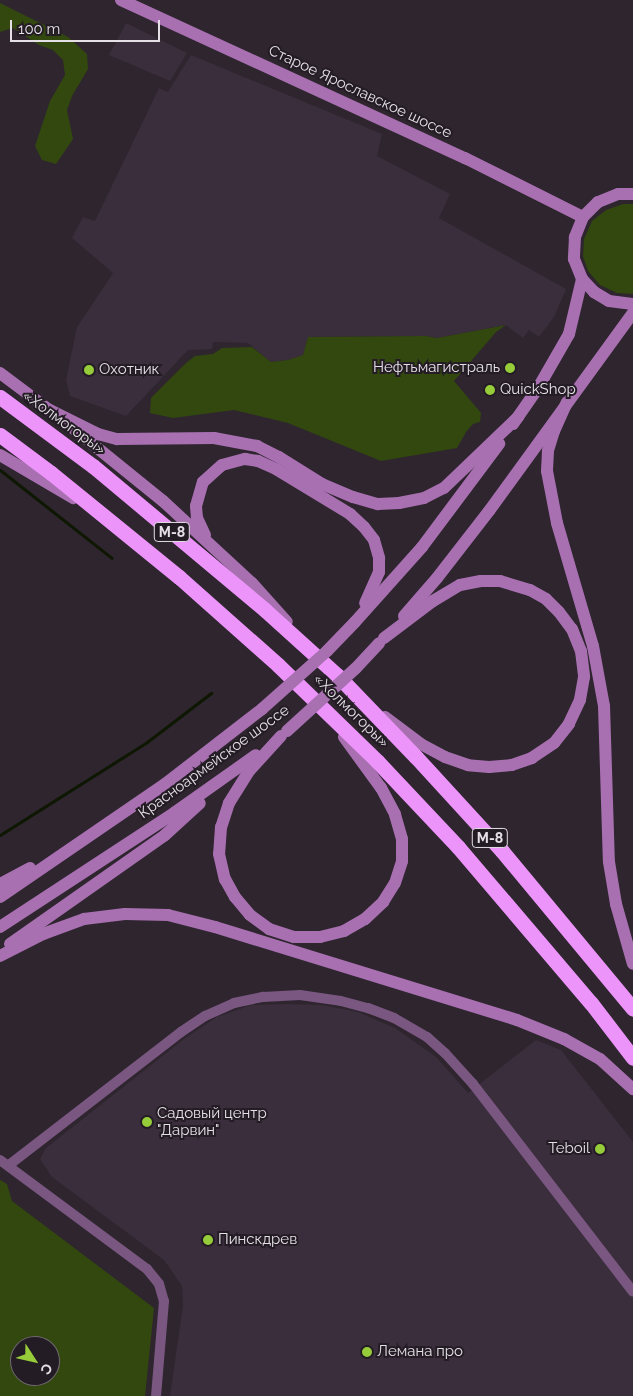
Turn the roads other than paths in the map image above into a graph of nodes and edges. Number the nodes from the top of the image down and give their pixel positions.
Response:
1 (122, 0) edge
2 (633, 194) edge
3 (583, 217) junction
4 (582, 279) junction
5 (633, 304) edge
6 (633, 314) edge
7 (0, 373) edge
8 (0, 397) edge
9 (567, 402) junction
10 (50, 410) junction
11 (518, 417) junction
12 (0, 434) edge
13 (0, 455) edge
14 (117, 525) junction
15 (219, 552) junction
16 (355, 622) junction
17 (382, 641) junction
18 (333, 672) junction
19 (311, 696) junction
20 (284, 734) junction
21 (243, 764) junction
22 (92, 835) junction
23 (0, 884) edge
24 (0, 897) edge
25 (0, 927) edge
26 (0, 951) edge
27 (0, 956) edge
28 (633, 964) edge
29 (633, 1009) edge
30 (633, 1058) edge
31 (633, 1088) edge
32 (4, 1162) edge
33 (633, 1292) edge
34 (156, 1396) edge

1 - 3 main road, Старое Ярославское шоссе
2 - 3 main road
3 - 4 main road
4 - 5 main road
4 - 11 main road
6 - 9 main road
7 - 10 main road
8 - 18 highway, «Холмогоры» / М-8
9 - 17 main road, Красноармейское шоссе
9 - 28 main road
10 - 11 main road
10 - 15 main road
11 - 16 main road, Красноармейское шоссе
12 - 14 highway, «Холмогоры» / М-8
13 - 14 main road
14 - 19 highway, «Холмогоры» / М-8
15 - 16 main road
15 - 18 main road
16 - 22 main road, Красноармейское шоссе, bridge
17 - 18 main road
17 - 20 main road, Красноармейское шоссе, bridge
18 - 29 highway, «Холмогоры» / М-8
19 - 20 main road
19 - 30 highway, «Холмогоры» / М-8
20 - 21 main road, Красноармейское шоссе
21 - 25 main road, Красноармейское шоссе
21 - 26 main road
22 - 23 main road
22 - 24 main road, Красноармейское шоссе
27 - 31 main road
32 - 33 street
32 - 34 street

